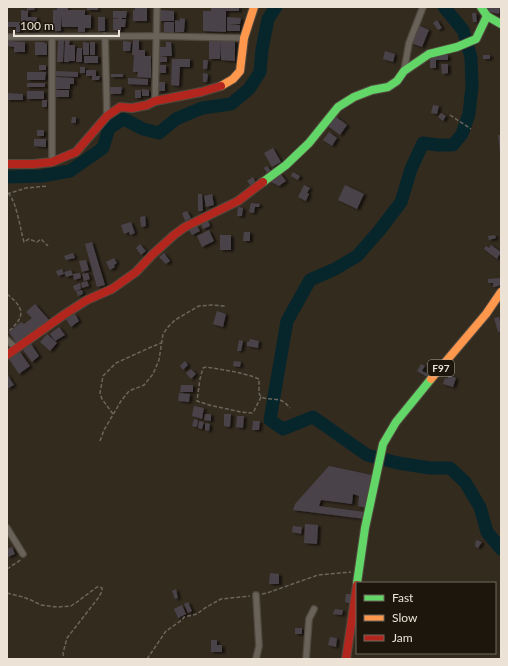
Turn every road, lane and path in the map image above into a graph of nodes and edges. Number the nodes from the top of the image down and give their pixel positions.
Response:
1 (157, 7) edge
2 (254, 7) edge
3 (423, 7) edge
4 (481, 7) edge
5 (487, 16) junction
6 (501, 24) edge
7 (105, 36) junction
8 (156, 36) junction
9 (7, 37) edge
10 (52, 37) junction
11 (244, 38) junction
12 (404, 71) junction
13 (155, 100) junction
14 (450, 115) dead end
15 (107, 116) junction
16 (471, 129) dead end
17 (52, 162) junction
18 (7, 164) edge
19 (48, 186) dead end
20 (8, 194) edge
21 (48, 246) dead end
22 (501, 292) edge
23 (7, 294) edge
24 (225, 306) dead end
25 (7, 333) edge
26 (7, 340) edge
27 (162, 343) junction
28 (17, 349) junction
29 (7, 355) edge
30 (261, 397) junction
31 (290, 408) dead end
32 (113, 414) junction
33 (100, 441) dead end
34 (7, 528) edge
35 (23, 554) joint
36 (7, 569) edge
37 (359, 571) junction
38 (357, 582) edge
39 (356, 591) edge
40 (7, 593) edge
41 (256, 595) junction
42 (314, 609) dead end
43 (64, 659) edge
44 (147, 659) edge
45 (256, 659) edge
46 (306, 659) edge
47 (346, 659) edge

1 - 8 street
2 - 11 street
3 - 12 street
4 - 5 street
5 - 6 street
5 - 12 street
7 - 8 street
7 - 10 street
7 - 15 street
8 - 11 street
8 - 13 street
9 - 10 street
10 - 17 street
11 - 13 street
12 - 28 street
13 - 15 street
14 - 16 path
15 - 17 street
17 - 18 street
19 - 20 path
20 - 21 path
22 - 37 street, F97
23 - 25 path
24 - 27 path
26 - 28 street
27 - 32 path
27 - 32 path
28 - 29 street
30 - 30 path
30 - 31 path
32 - 33 path
34 - 35 street
35 - 36 path
37 - 38 street, F97
37 - 41 path
39 - 47 street, F97
40 - 43 path
41 - 44 path
41 - 45 street
42 - 46 street

